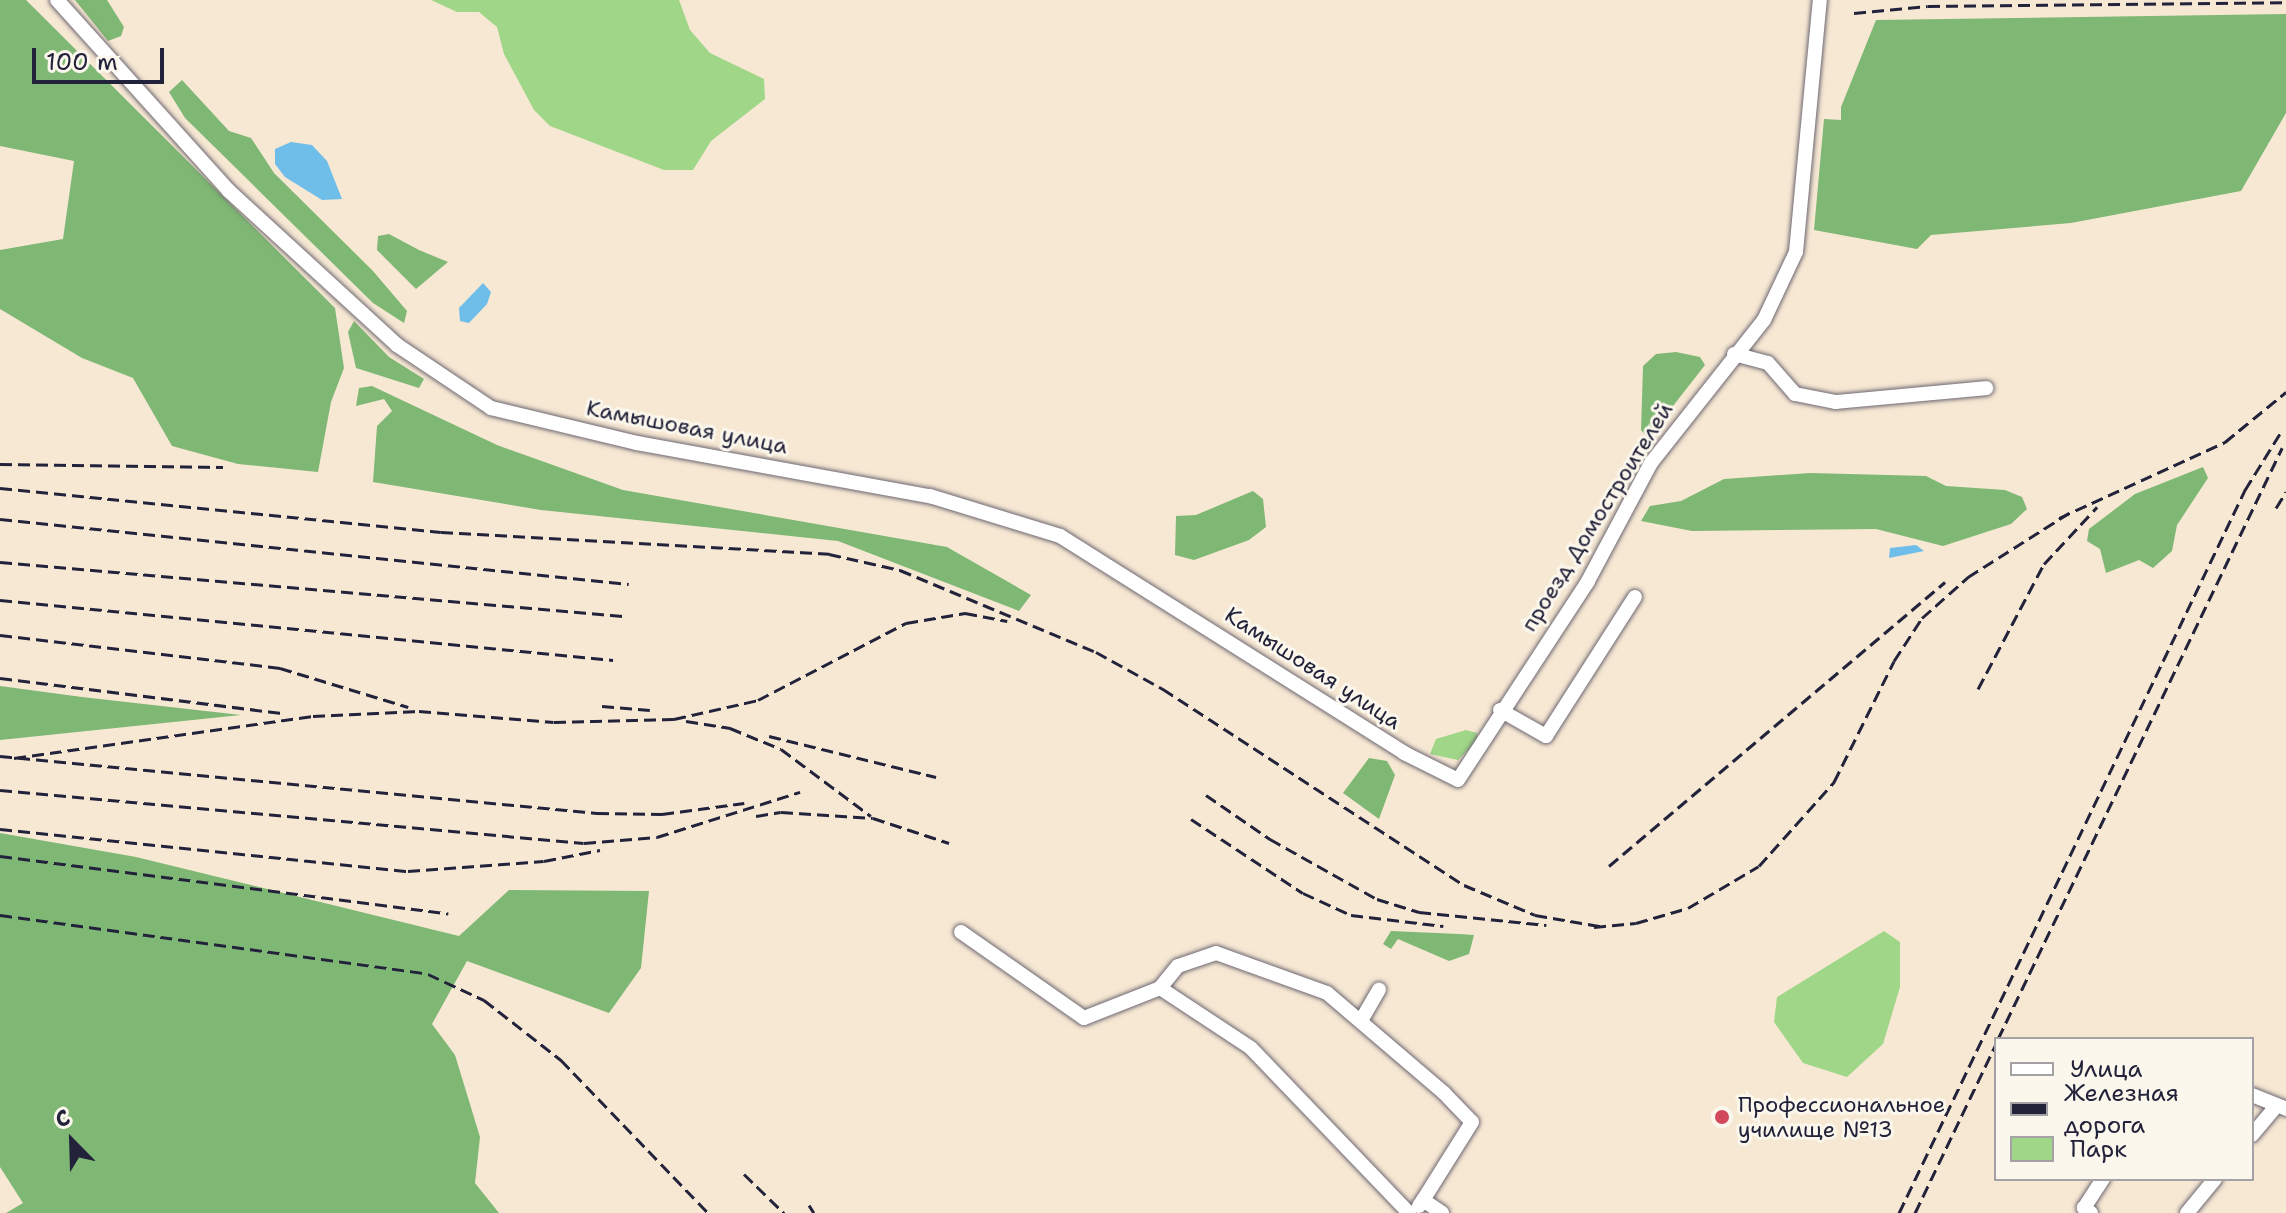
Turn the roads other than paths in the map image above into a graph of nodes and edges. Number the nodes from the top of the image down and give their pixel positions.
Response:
1 (57, 0) edge
2 (1820, 0) edge
3 (1734, 354) junction
4 (1986, 388) dead end
5 (1635, 597) dead end
6 (1500, 710) junction
7 (1458, 780) joint
8 (961, 932) dead end
9 (1160, 988) junction
10 (1379, 990) dead end
11 (1362, 1019) junction
12 (2254, 1096) edge
13 (2281, 1107) edge
14 (2254, 1133) edge
15 (2102, 1181) edge
16 (2213, 1181) edge
17 (1423, 1200) junction
18 (2088, 1210) edge
19 (1411, 1213) edge
20 (1442, 1213) edge
21 (2187, 1213) edge

1 - 7 street, Камышовая улица
2 - 3 street, проезд Домостроителей
3 - 4 street
3 - 6 street, проезд Домостроителей
5 - 6 street
6 - 7 street, проезд Домостроителей
8 - 9 street
9 - 11 street
9 - 19 street
10 - 11 street
11 - 17 street
12 - 13 street
13 - 14 street
15 - 18 street
16 - 21 street
17 - 19 street
17 - 20 street

